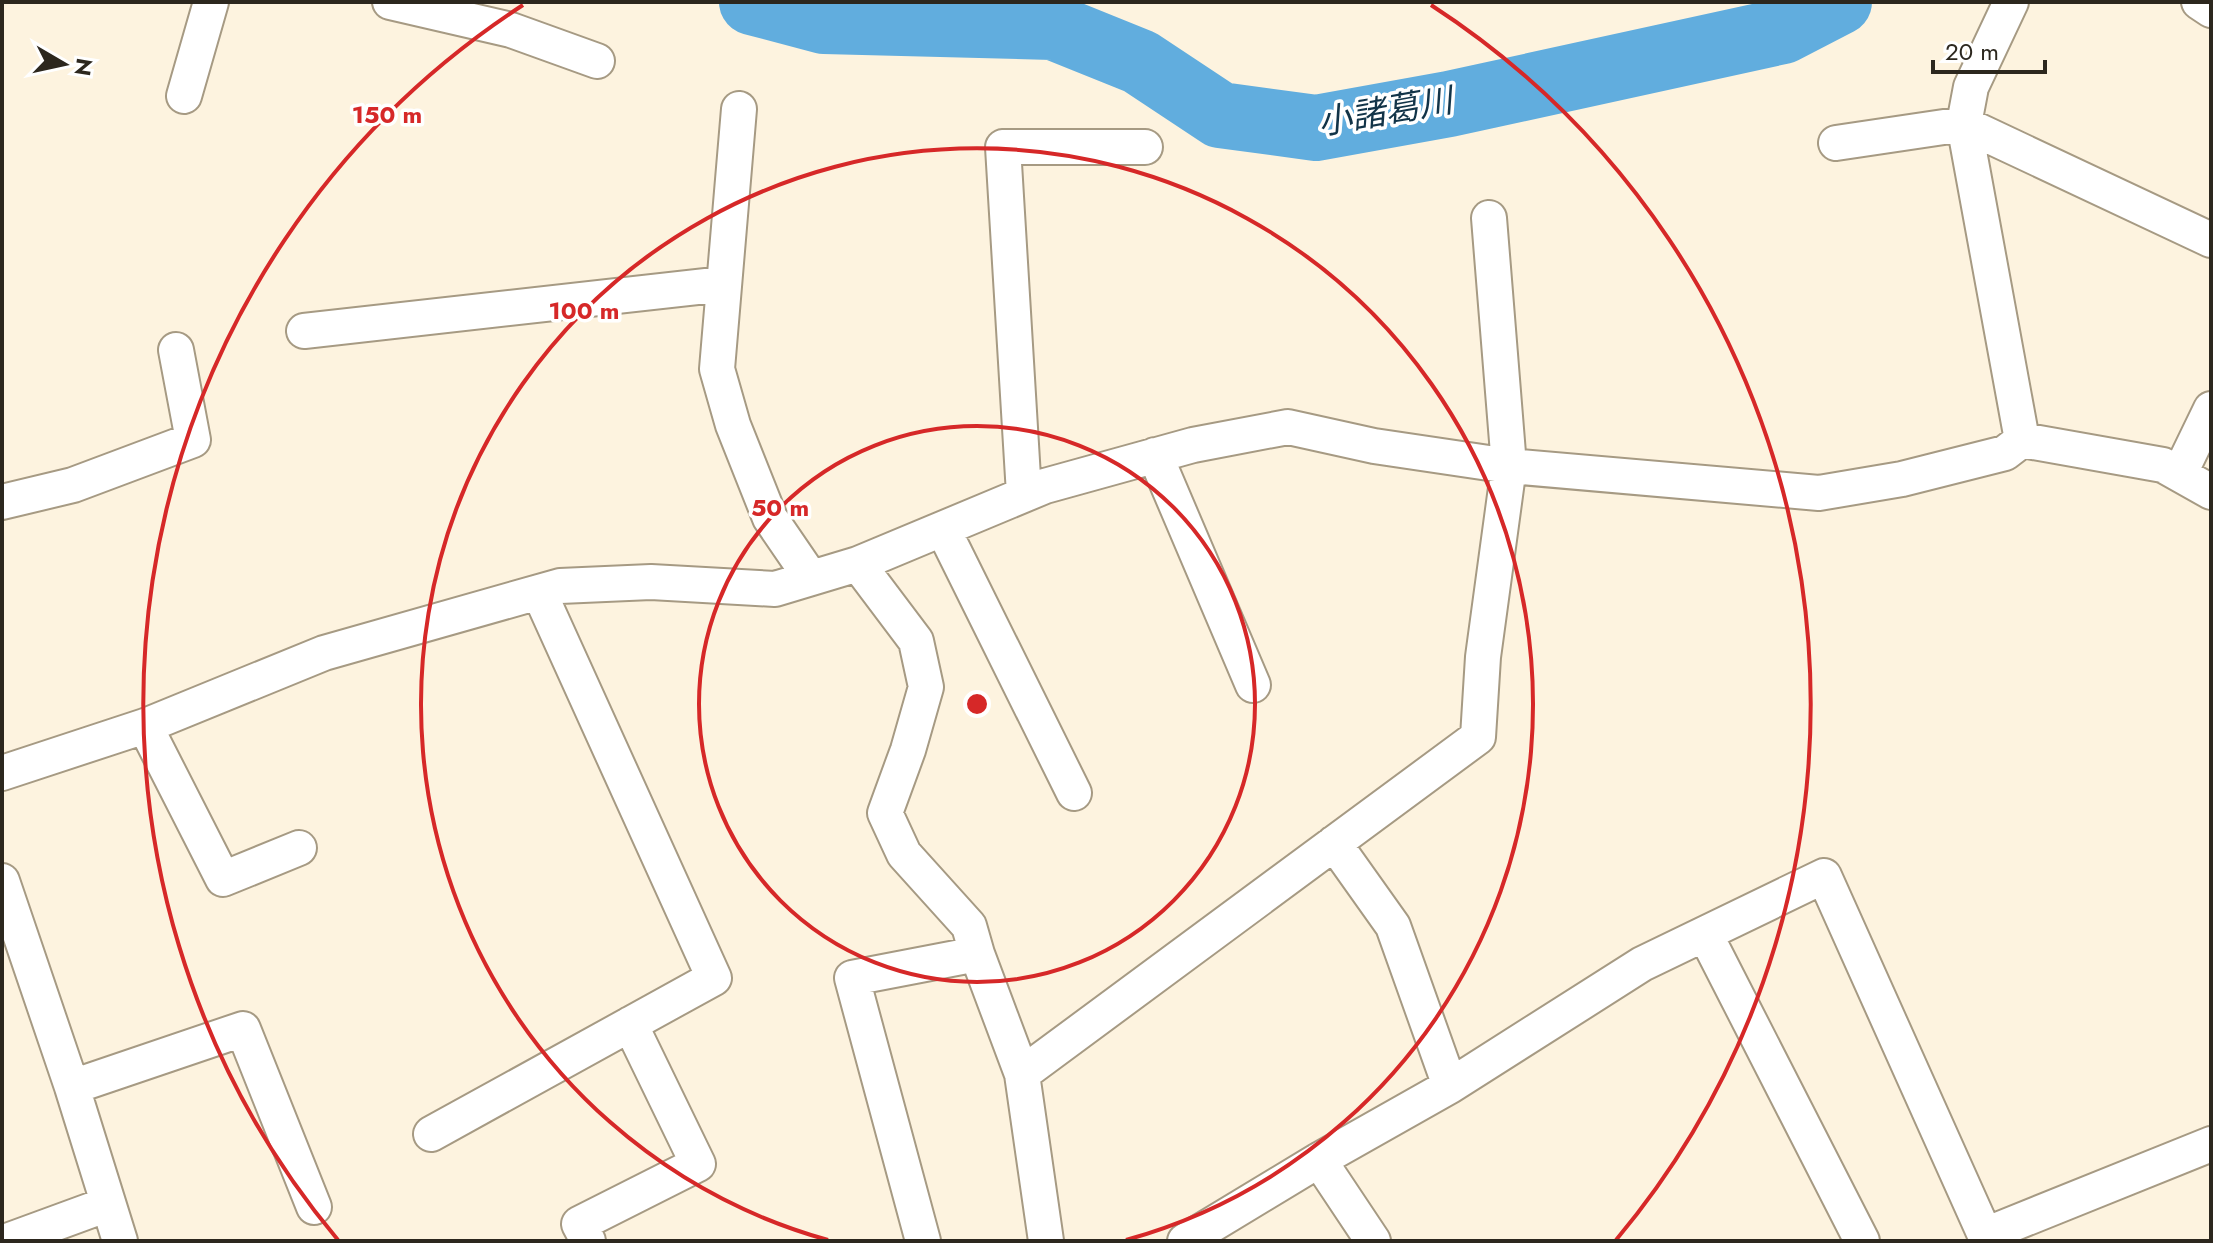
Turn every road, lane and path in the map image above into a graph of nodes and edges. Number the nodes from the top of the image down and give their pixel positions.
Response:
1 (211, 2) edge
2 (390, 2) edge
3 (2011, 2) edge
4 (2199, 2) edge
5 (2211, 10) edge
6 (597, 61) dead end
7 (184, 96) dead end
8 (739, 109) dead end
9 (1964, 124) junction
10 (1836, 143) dead end
11 (1145, 147) dead end
12 (1489, 218) dead end
13 (2211, 240) edge
14 (724, 284) junction
15 (304, 331) dead end
16 (176, 350) dead end
17 (2211, 409) edge
18 (2022, 440) junction
19 (1155, 455) junction
20 (1509, 466) junction
21 (2180, 473) junction
22 (2211, 492) edge
23 (1024, 494) junction
24 (2, 502) edge
25 (943, 529) junction
26 (858, 564) junction
27 (811, 578) junction
28 (539, 592) junction
29 (1253, 685) dead end
30 (145, 726) junction
31 (2, 773) edge
32 (1074, 793) dead end
33 (1334, 843) junction
34 (299, 848) dead end
35 (2, 881) edge
36 (1705, 934) junction
37 (977, 954) junction
38 (630, 1024) junction
39 (1022, 1074) junction
40 (1450, 1086) junction
41 (72, 1087) junction
42 (431, 1134) dead end
43 (2211, 1144) edge
44 (1319, 1160) junction
45 (108, 1204) junction
46 (314, 1207) dead end
47 (7, 1241) edge
48 (120, 1241) edge
49 (588, 1241) edge
50 (923, 1241) edge
51 (1046, 1241) edge
52 (1185, 1241) edge
53 (1373, 1241) edge
54 (1862, 1241) edge

1 - 7 street
2 - 6 street
3 - 9 street
4 - 5 street
8 - 14 street
9 - 10 street
9 - 13 street
9 - 18 street
11 - 23 street
12 - 20 street
14 - 15 street
14 - 27 street
16 - 24 street
17 - 21 street
18 - 20 street
18 - 21 street
19 - 20 street
19 - 23 street
19 - 29 street
20 - 33 street
21 - 22 street
23 - 25 street
25 - 26 street
25 - 32 street
26 - 27 street
26 - 37 street
27 - 28 street
28 - 30 street
28 - 38 street
30 - 31 street
30 - 34 street
33 - 39 street
33 - 40 street
35 - 41 street
36 - 40 street
36 - 43 street
36 - 54 street
37 - 39 street
37 - 50 street
38 - 42 street
38 - 49 street
39 - 51 street
40 - 44 street
41 - 45 street
41 - 46 street
44 - 52 street
44 - 53 street
45 - 47 street
45 - 48 street

